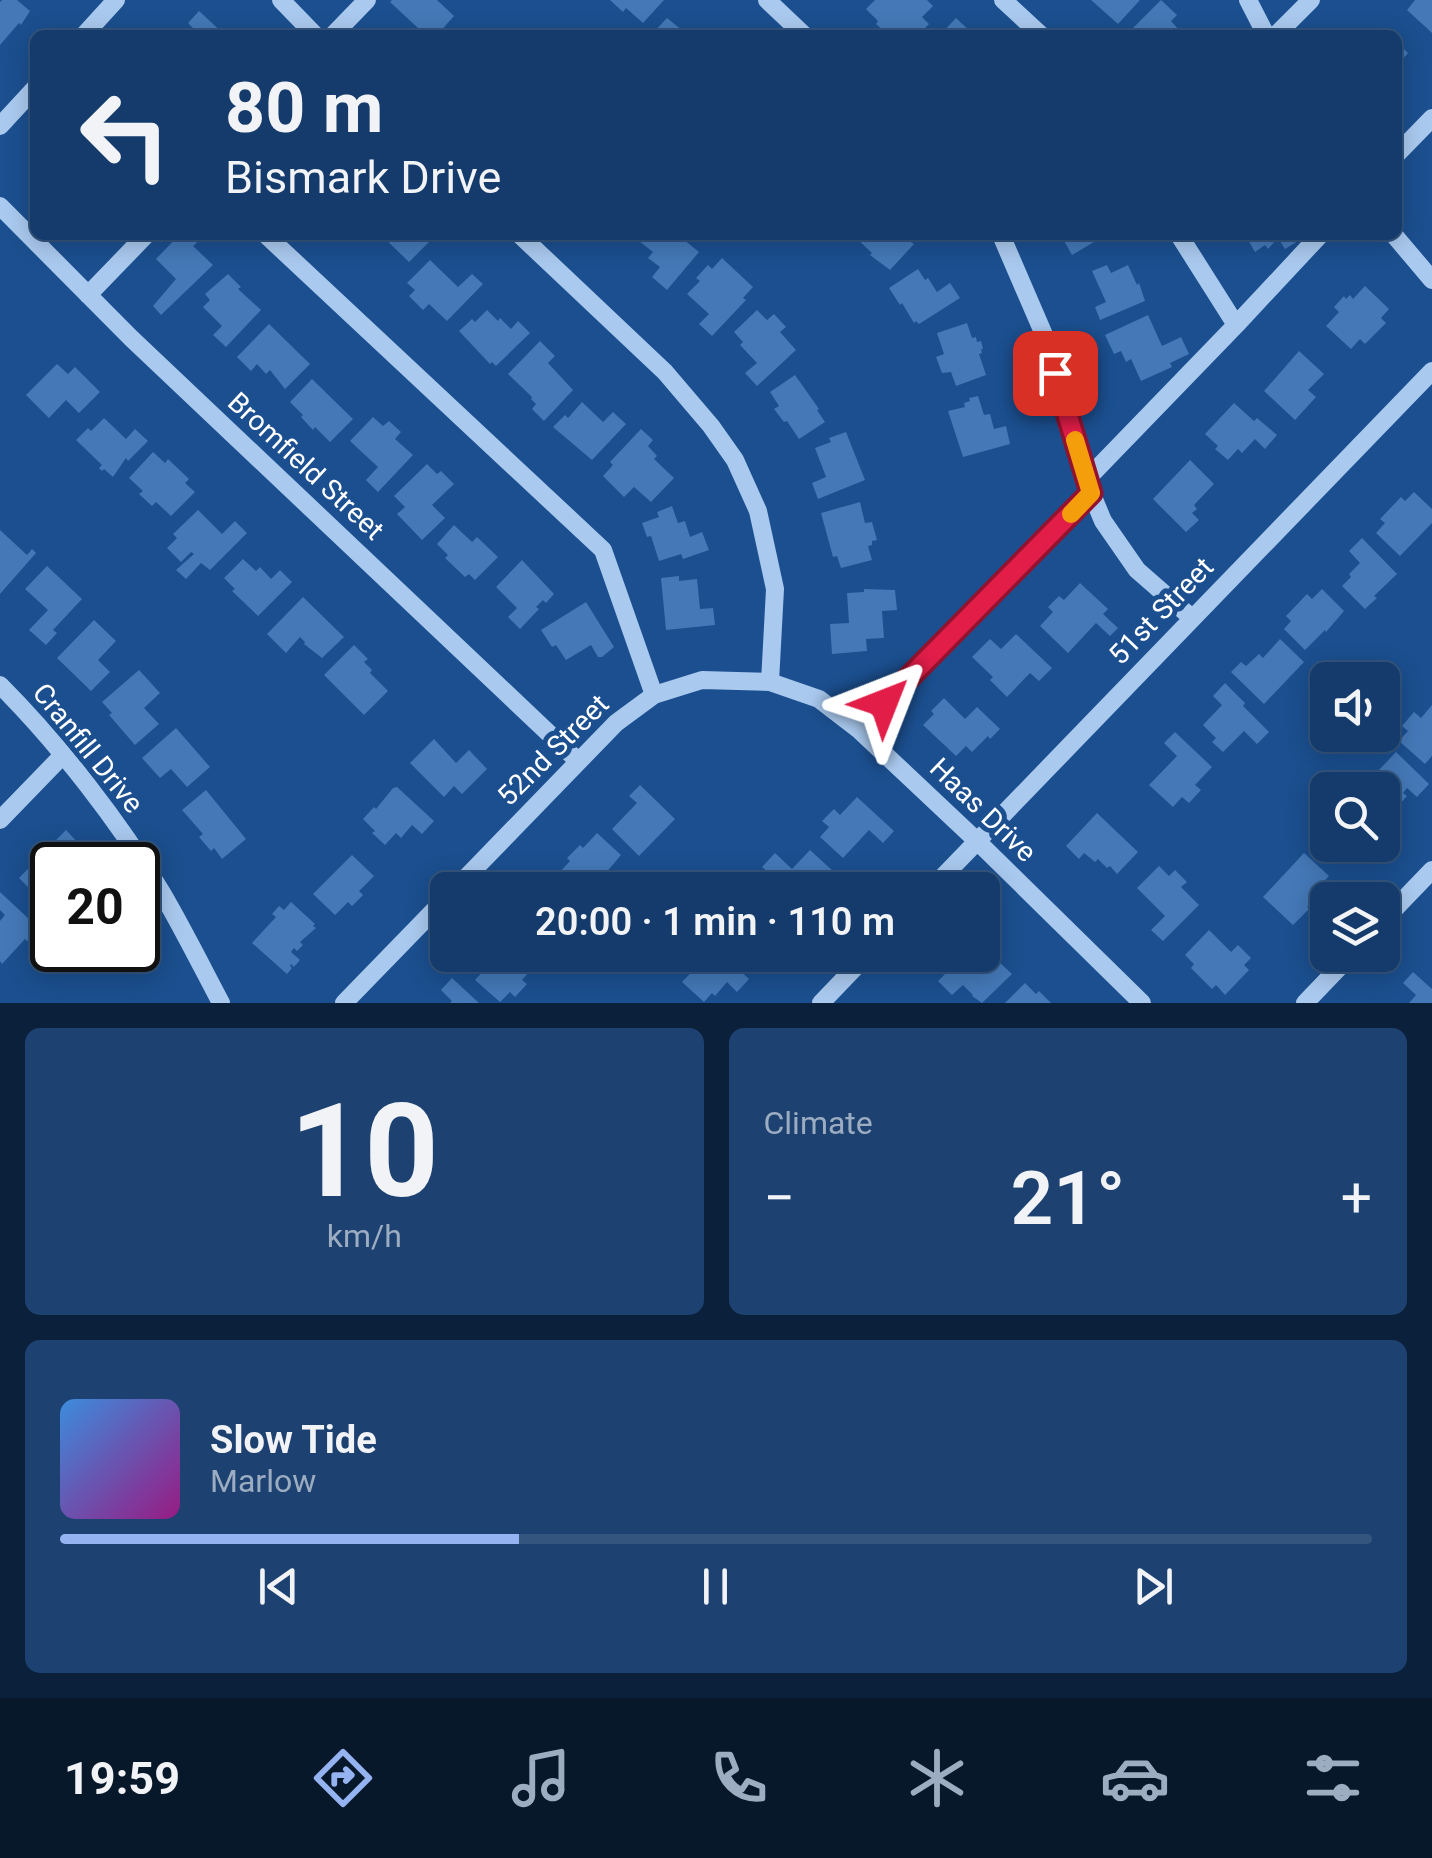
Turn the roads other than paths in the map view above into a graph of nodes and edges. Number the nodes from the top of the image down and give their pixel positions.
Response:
1 (116, 0) edge
2 (280, 0) edge
3 (367, 0) edge
4 (767, 0) edge
5 (1003, 0) edge
6 (1248, 0) edge
7 (1311, 0) edge
8 (89, 30) edge
9 (310, 30) edge
10 (338, 30) edge
11 (799, 30) edge
12 (1036, 30) edge
13 (1263, 30) edge
14 (1281, 30) edge
15 (30, 93) edge
16 (1432, 118) edge
17 (0, 126) edge
18 (1402, 149) edge
19 (0, 206) edge
20 (30, 236) edge
21 (34, 240) edge
22 (141, 240) edge
23 (272, 240) edge
24 (525, 240) edge
25 (1003, 240) edge
26 (1181, 240) edge
27 (1315, 240) edge
28 (1398, 240) edge
29 (1432, 280) edge
30 (88, 295) junction
31 (1236, 325) junction
32 (1432, 371) edge
33 (1088, 486) junction
34 (1192, 618) junction
35 (770, 682) junction
36 (0, 685) edge
37 (654, 695) junction
38 (858, 730) junction
39 (62, 756) junction
40 (578, 761) junction
41 (0, 820) edge
42 (977, 841) junction
43 (1432, 870) edge
44 (471, 872) edge
45 (947, 872) edge
46 (1400, 903) edge
47 (430, 915) edge
48 (851, 972) edge
49 (1335, 972) edge
50 (221, 1003) edge
51 (344, 1003) edge
52 (821, 1003) edge
53 (1142, 1003) edge
54 (1306, 1003) edge

1 - 8 street
2 - 9 street
3 - 10 street
4 - 11 street
5 - 12 street
6 - 13 street
7 - 14 street
15 - 17 street
16 - 18 street
19 - 20 street, Bromfield Street
21 - 30 street, Bromfield Street
22 - 30 street
23 - 37 street
24 - 35 street
25 - 33 street
26 - 31 street
27 - 31 street
28 - 29 street
30 - 40 street, Bromfield Street
31 - 33 street
32 - 34 street, 51st Street
33 - 34 street
33 - 38 street
34 - 42 street, 51st Street
35 - 37 street, 52nd Street
35 - 38 street, Haas Drive
36 - 39 street, Cranfill Drive
37 - 40 street, 52nd Street
38 - 42 street, Haas Drive
39 - 41 street
39 - 50 street, Cranfill Drive
40 - 44 street, 52nd Street
42 - 45 street, 51st Street
42 - 53 street, Haas Drive
43 - 46 street
47 - 51 street
48 - 52 street
49 - 54 street

